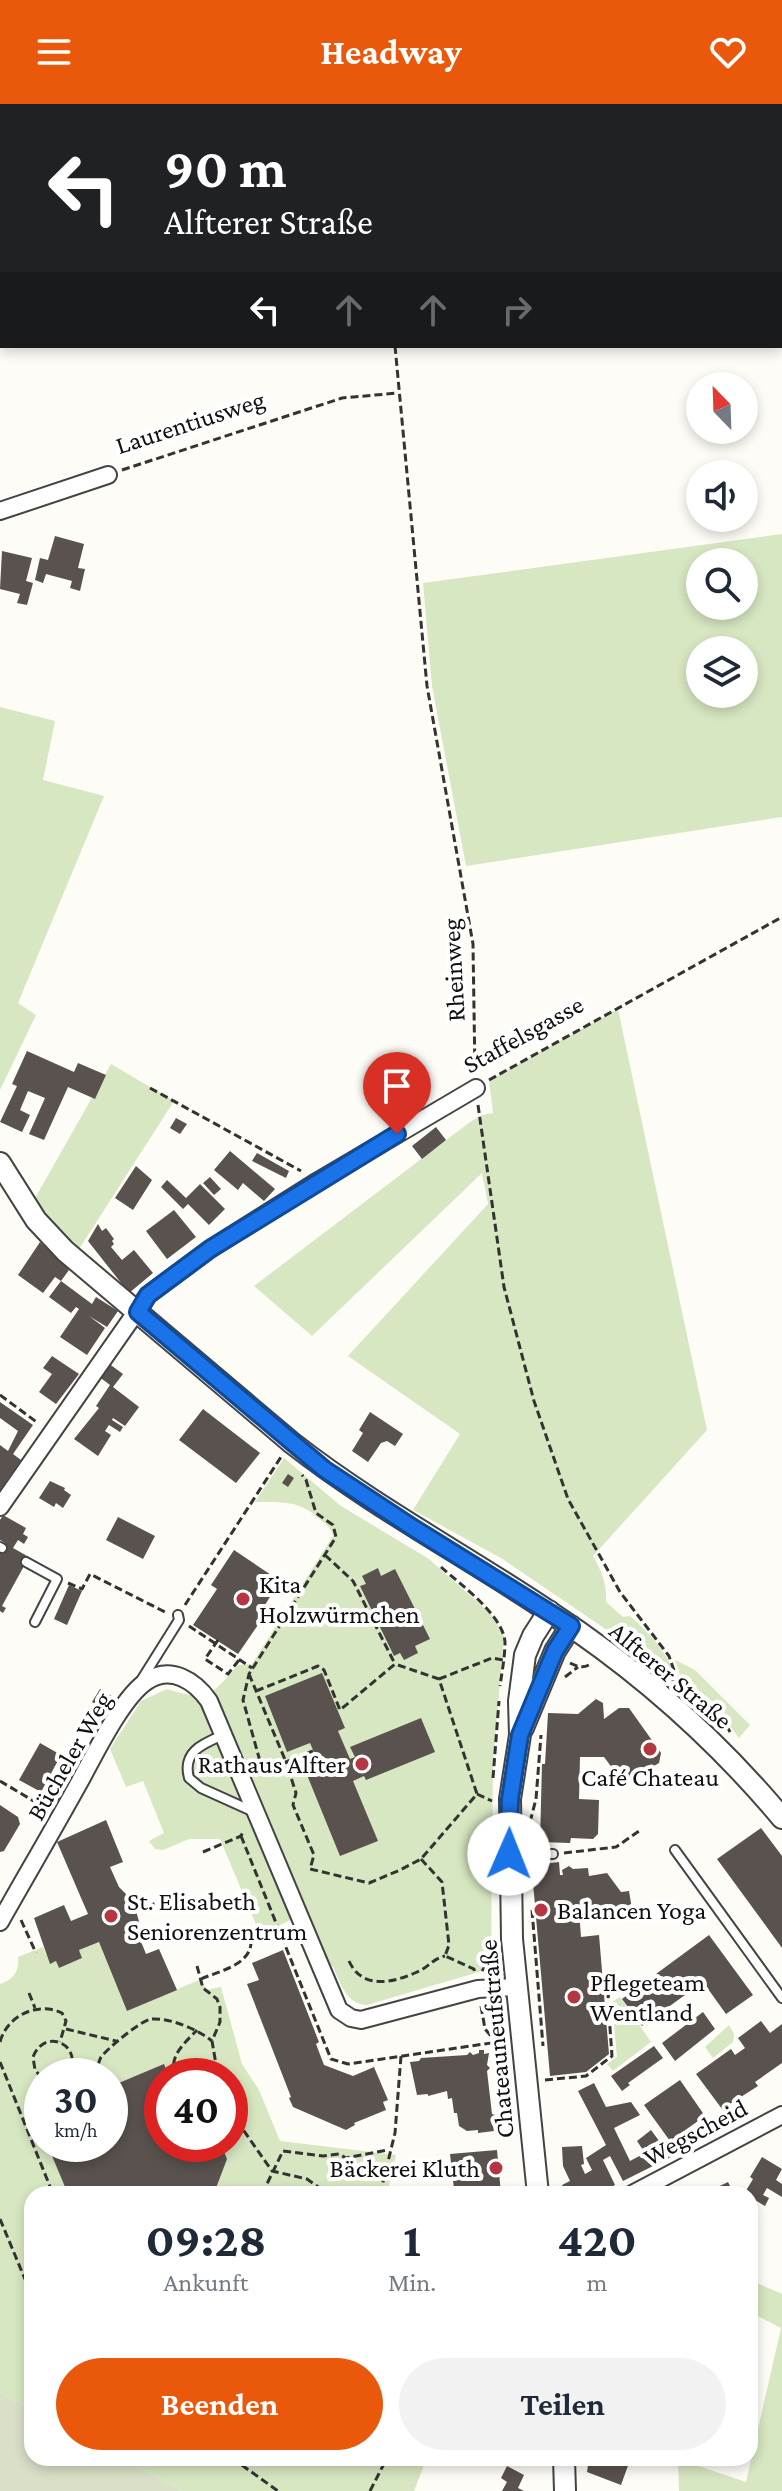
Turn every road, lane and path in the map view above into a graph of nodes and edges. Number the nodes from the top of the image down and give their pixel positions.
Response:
1 (395, 348) edge
2 (398, 393) junction
3 (108, 475) joint
4 (0, 511) edge
5 (782, 917) edge
6 (150, 1088) dead end
7 (476, 1088) junction
8 (0, 1163) edge
9 (318, 1181) junction
10 (138, 1312) junction
11 (0, 1395) edge
12 (51, 1432) junction
13 (279, 1460) dead end
14 (295, 1464) dead end
15 (299, 1471) dead end
16 (307, 1474) dead end
17 (0, 1507) edge
18 (325, 1555) junction
19 (26, 1562) dead end
20 (441, 1567) dead end
21 (57, 1579) junction
22 (549, 1611) junction
23 (179, 1617) junction
24 (35, 1622) dead end
25 (571, 1626) junction
26 (216, 1642) junction
27 (239, 1660) junction
28 (503, 1660) junction
29 (395, 1664) junction
30 (578, 1667) dead end
31 (252, 1668) junction
32 (249, 1674) junction
33 (439, 1679) junction
34 (561, 1681) dead end
35 (135, 1691) junction
36 (256, 1691) junction
37 (662, 1694) junction
38 (542, 1723) dead end
39 (223, 1735) junction
40 (520, 1735) junction
41 (313, 1751) dead end
42 (286, 1762) junction
43 (0, 1781) edge
44 (493, 1801) dead end
45 (255, 1812) junction
46 (60, 1817) junction
47 (782, 1818) edge
48 (642, 1829) dead end
49 (675, 1850) dead end
50 (203, 1852) dead end
51 (520, 1854) junction
52 (553, 1854) joint
53 (421, 1859) junction
54 (166, 1899) dead end
55 (532, 1909) dead end
56 (136, 1911) dead end
57 (4, 1914) edge
58 (493, 1940) dead end
59 (36, 1953) dead end
60 (445, 1956) junction
61 (349, 1961) dead end
62 (197, 1966) dead end
63 (610, 1971) dead end
64 (201, 1979) junction
65 (517, 1987) junction
66 (478, 1989) junction
67 (29, 1993) dead end
68 (782, 1998) edge
69 (36, 2010) junction
70 (65, 2029) junction
71 (197, 2030) junction
72 (520, 2039) junction
73 (116, 2041) junction
74 (212, 2041) junction
75 (0, 2042) edge
76 (60, 2042) junction
77 (497, 2043) junction
78 (544, 2051) dead end
79 (34, 2058) edge
80 (72, 2058) edge
81 (101, 2058) edge
82 (174, 2058) edge
83 (215, 2058) edge
84 (0, 2062) edge
85 (525, 2082) junction
86 (782, 2115) edge
87 (248, 2137) edge
88 (388, 2150) junction
89 (272, 2171) junction
90 (50, 2186) edge
91 (265, 2186) edge
92 (317, 2186) edge
93 (381, 2186) edge
94 (537, 2186) edge
95 (647, 2186) edge
96 (0, 2219) edge
97 (24, 2277) edge
98 (245, 2466) edge
99 (383, 2466) edge
100 (564, 2466) edge
101 (278, 2491) edge
102 (370, 2491) edge
103 (565, 2491) edge

1 - 2 path, Rheinweg
2 - 3 path, Laurentiusweg
2 - 7 path, Rheinweg
3 - 4 street, Laurentiusweg
5 - 7 path, Staffelsgasse
6 - 9 path
7 - 9 street, Staffelsgasse
7 - 37 path, Rheinweg
8 - 10 street, Alfterer Straße
9 - 10 street, Staffelsgasse
10 - 12 street, Staffelsgasse
10 - 22 street, Alfterer Straße
11 - 12 path
12 - 17 street, Staffelsgasse
13 - 23 path
14 - 16 path
15 - 18 path
18 - 29 path
18 - 31 path
19 - 21 lane
20 - 28 path
21 - 23 path
21 - 24 lane
22 - 25 street, Alfterer Straße
22 - 40 street, Chateauneufstraße
23 - 26 path
23 - 35 lane, Bücheler Weg
25 - 37 street, Alfterer Straße
25 - 40 street, Chateauneufstraße
26 - 27 path
26 - 27 path
27 - 31 path
28 - 33 path
28 - 44 path
29 - 33 path
29 - 36 path
30 - 34 path
31 - 32 path
32 - 36 path
32 - 42 path
33 - 53 path
35 - 39 street
35 - 46 street, Bücheler Weg
36 - 42 path
37 - 47 street, Alfterer Straße
38 - 51 path
39 - 45 street
39 - 45 lane
40 - 51 street, Chateauneufstraße
41 - 42 path
42 - 53 path
43 - 46 path
45 - 66 street
46 - 57 street, Bücheler Weg
48 - 52 path
49 - 68 lane
50 - 64 path
51 - 52 lane
51 - 65 street, Chateauneufstraße
53 - 60 path
54 - 56 path
55 - 78 path
57 - 59 path
58 - 60 path
60 - 61 path
62 - 64 path
63 - 85 path
64 - 74 path
65 - 66 street
65 - 72 street, Chateauneufstraße
66 - 77 path
67 - 69 path
69 - 70 path
69 - 75 path
70 - 73 path
70 - 76 path
71 - 73 path
71 - 74 path
71 - 82 path
72 - 77 path
72 - 85 street, Chateauneufstraße
73 - 81 path
74 - 83 path
76 - 79 path
76 - 80 path
77 - 88 path
84 - 90 path
85 - 94 street, Chateauneufstraße
86 - 95 street, Wegscheid
87 - 89 path
88 - 89 path
88 - 93 path
89 - 91 path
89 - 92 path
96 - 97 path
98 - 101 path
99 - 102 path
100 - 103 street

